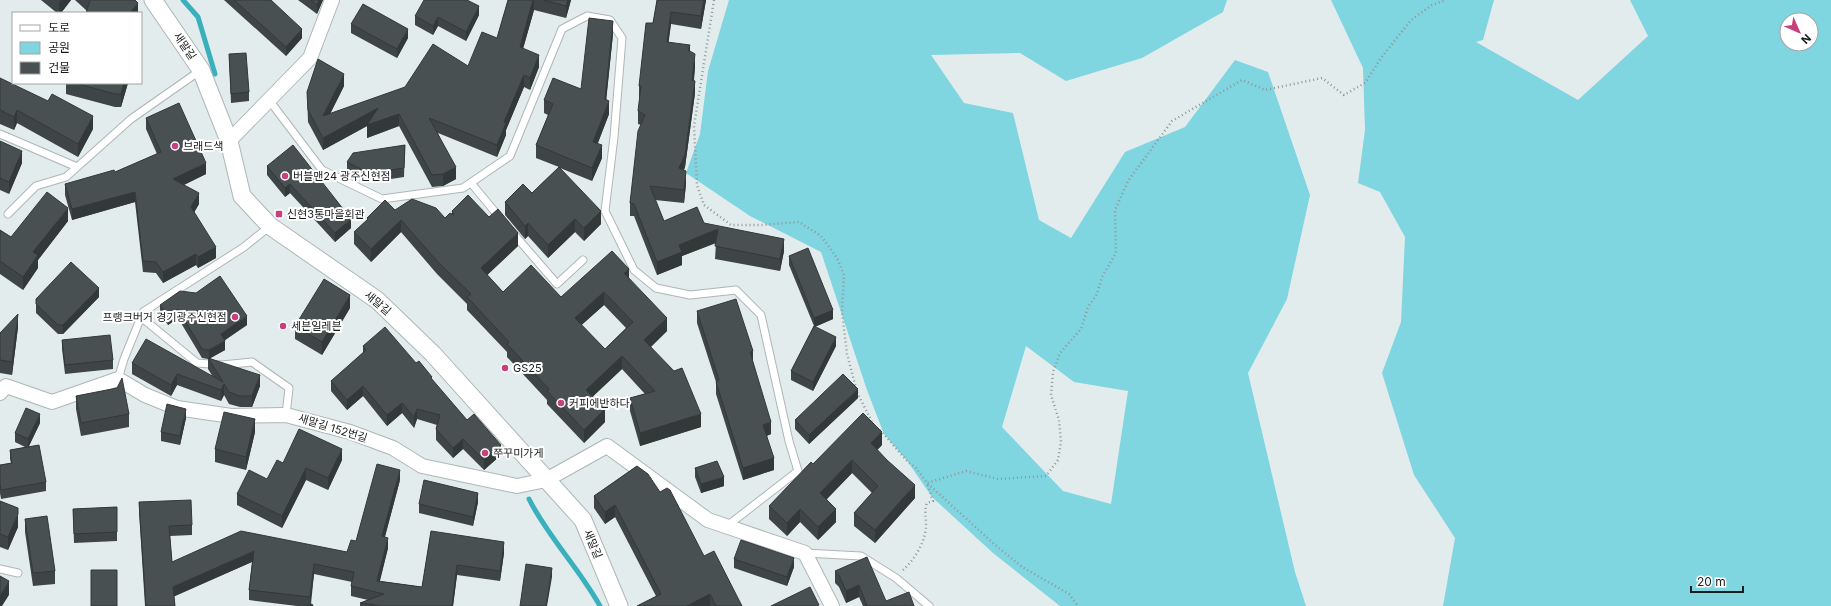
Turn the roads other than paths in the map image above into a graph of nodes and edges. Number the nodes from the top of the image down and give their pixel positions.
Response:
1 (153, 0) edge
2 (332, 0) edge
3 (201, 70) junction
4 (269, 100) junction
5 (0, 134) edge
6 (229, 141) junction
7 (77, 167) junction
8 (470, 183) junction
9 (8, 214) dead end
10 (270, 226) junction
11 (583, 260) dead end
12 (140, 317) junction
13 (118, 379) junction
14 (2, 388) edge
15 (286, 415) junction
16 (546, 480) junction
17 (727, 526) junction
18 (805, 553) junction
19 (0, 569) edge
20 (18, 574) dead end
21 (619, 606) edge
22 (832, 606) edge
23 (929, 606) edge

1 - 3 street, 새말길
2 - 4 street
3 - 6 street, 새말길
3 - 7 lane
4 - 6 street
4 - 8 lane
5 - 7 lane
6 - 10 street, 새말길
7 - 9 lane
8 - 11 lane
8 - 17 lane
10 - 12 lane
10 - 16 street, 새말길
12 - 13 lane
12 - 15 lane
13 - 14 street
13 - 15 street, 새말길 152번길
15 - 16 street, 새말길 152번길
16 - 17 street, 새말길 152번길
16 - 21 street, 새말길
17 - 18 street
18 - 22 street
18 - 23 lane
19 - 20 lane

